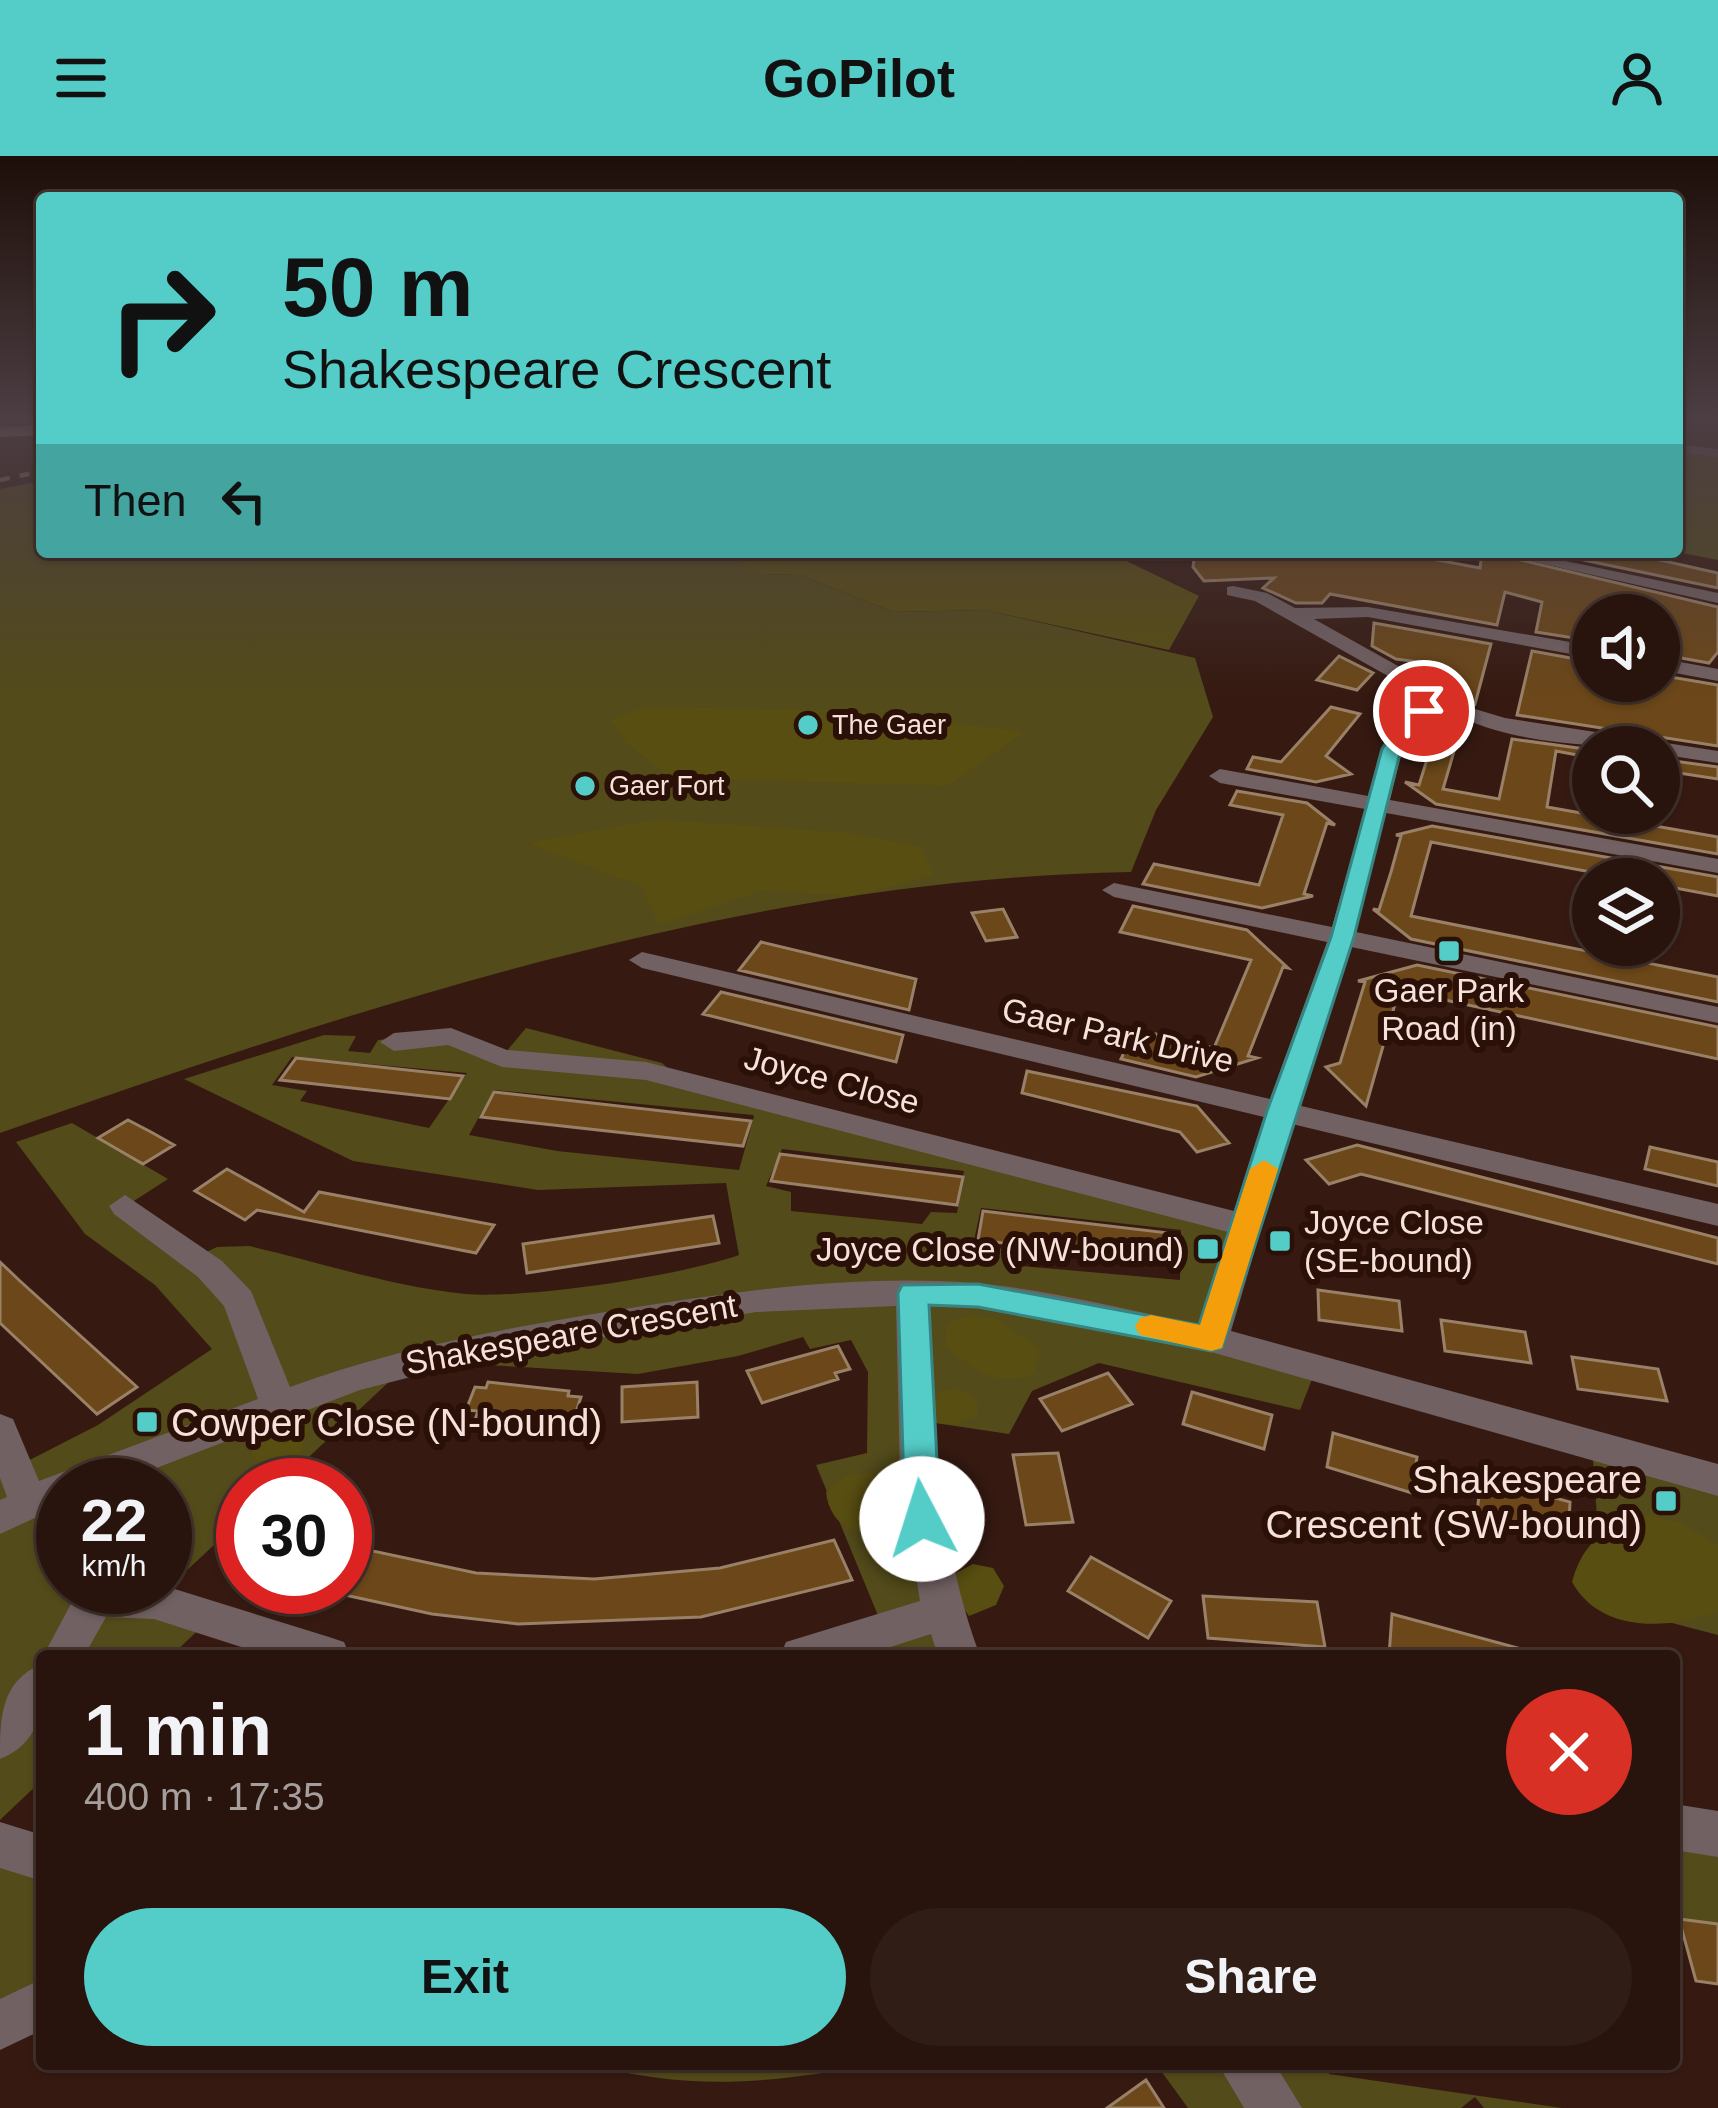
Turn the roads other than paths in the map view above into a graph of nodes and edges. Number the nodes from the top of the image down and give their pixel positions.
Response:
1 (1527, 558) edge
2 (1233, 591) dead end
3 (1718, 598) edge
4 (1293, 614) junction
5 (1572, 648) edge
6 (1680, 668) edge
7 (1718, 675) edge
8 (1443, 701) junction
9 (1572, 734) edge
10 (1680, 751) edge
11 (1718, 757) edge
12 (1220, 776) dead end
13 (1380, 805) junction
14 (1718, 866) edge
15 (1114, 890) dead end
16 (1342, 937) junction
17 (642, 960) dead end
18 (1718, 1015) edge
19 (394, 1042) dead end
20 (1281, 1111) junction
21 (125, 1206) dead end
22 (1718, 1215) edge
23 (1248, 1226) junction
24 (913, 1293) junction
25 (1211, 1339) junction
26 (278, 1403) junction
27 (0, 1429) edge
28 (155, 1458) edge
29 (1718, 1480) edge
30 (36, 1491) edge
31 (192, 1611) edge
32 (941, 1612) junction
33 (87, 1614) edge
34 (66, 1650) edge
35 (311, 1650) edge
36 (820, 1650) edge
37 (957, 1650) edge
38 (36, 1692) edge
39 (0, 1738) edge
40 (1680, 1828) edge
41 (1718, 1834) edge
42 (0, 1845) edge
43 (36, 1856) edge
44 (36, 2008) edge
45 (0, 2026) edge
46 (1248, 2070) edge
47 (1276, 2108) edge

1 - 3 street
2 - 4 street
4 - 5 street
4 - 8 street
6 - 7 street
8 - 9 street
8 - 13 street
10 - 11 street
12 - 13 street
13 - 14 street
13 - 16 street
15 - 16 street
16 - 18 street
16 - 20 street
17 - 20 street, Gaer Park Drive
19 - 23 street, Joyce Close
20 - 22 street, Gaer Park Drive
20 - 23 street
21 - 26 street
23 - 25 street
24 - 25 street, Shakespeare Crescent
24 - 26 street, Shakespeare Crescent
24 - 32 street
25 - 29 street, Shakespeare Crescent
26 - 28 street, Shakespeare Crescent
27 - 30 street
31 - 35 street
32 - 36 street
32 - 37 street
33 - 34 street
38 - 39 street
40 - 41 street
42 - 43 street
44 - 45 street
46 - 47 street

